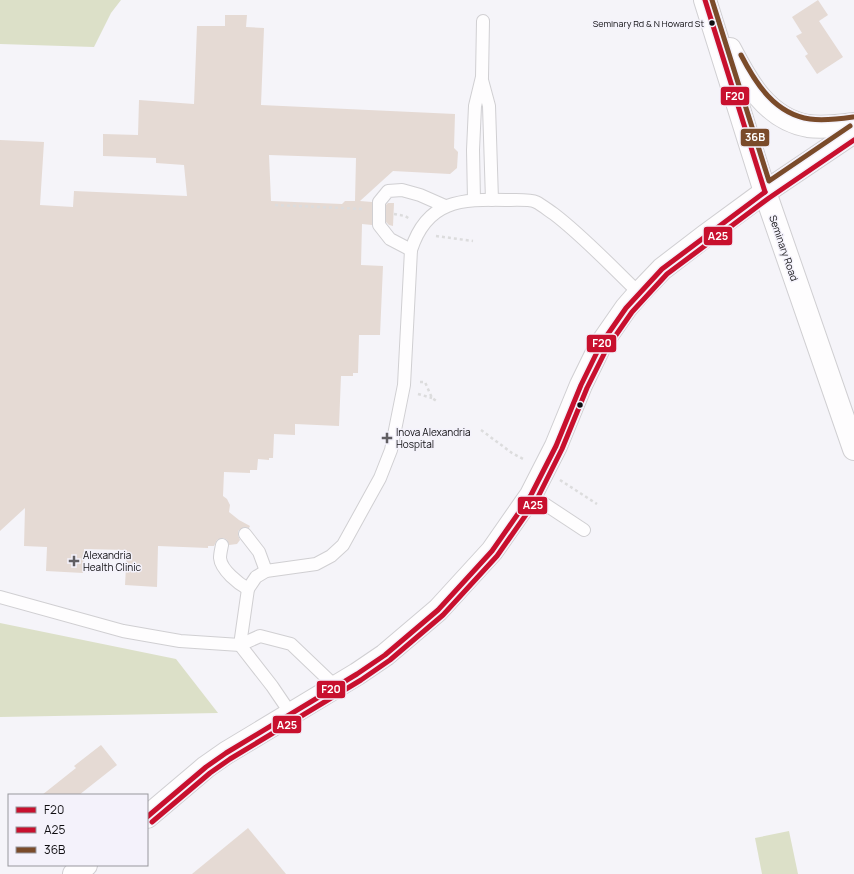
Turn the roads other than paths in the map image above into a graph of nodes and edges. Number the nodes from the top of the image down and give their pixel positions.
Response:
1 (706, 0) edge
2 (483, 21) dead end
3 (482, 77) junction
4 (854, 124) edge
5 (854, 132) edge
6 (765, 192) junction
7 (474, 200) junction
8 (492, 200) junction
9 (445, 206) junction
10 (411, 250) junction
11 (638, 293) junction
12 (854, 449) edge
13 (531, 495) junction
14 (584, 530) dead end
15 (245, 534) dead end
16 (222, 545) dead end
17 (266, 571) junction
18 (248, 589) junction
19 (0, 597) edge
20 (240, 644) junction
21 (336, 687) junction
22 (291, 714) junction
23 (148, 816) edge
24 (85, 866) edge
25 (74, 874) edge

1 - 4 street
1 - 6 street, Seminary Road
2 - 3 lane
3 - 7 lane
3 - 8 lane
5 - 6 street
6 - 11 street
6 - 12 street, Seminary Road
7 - 8 lane
7 - 9 lane
8 - 11 lane
9 - 10 lane
9 - 10 lane
10 - 17 lane
11 - 13 street
13 - 14 lane
13 - 21 street
15 - 17 lane
16 - 18 lane
17 - 18 lane
18 - 20 lane
19 - 20 lane
20 - 21 lane
20 - 22 lane
21 - 22 street
22 - 23 street
24 - 25 street

